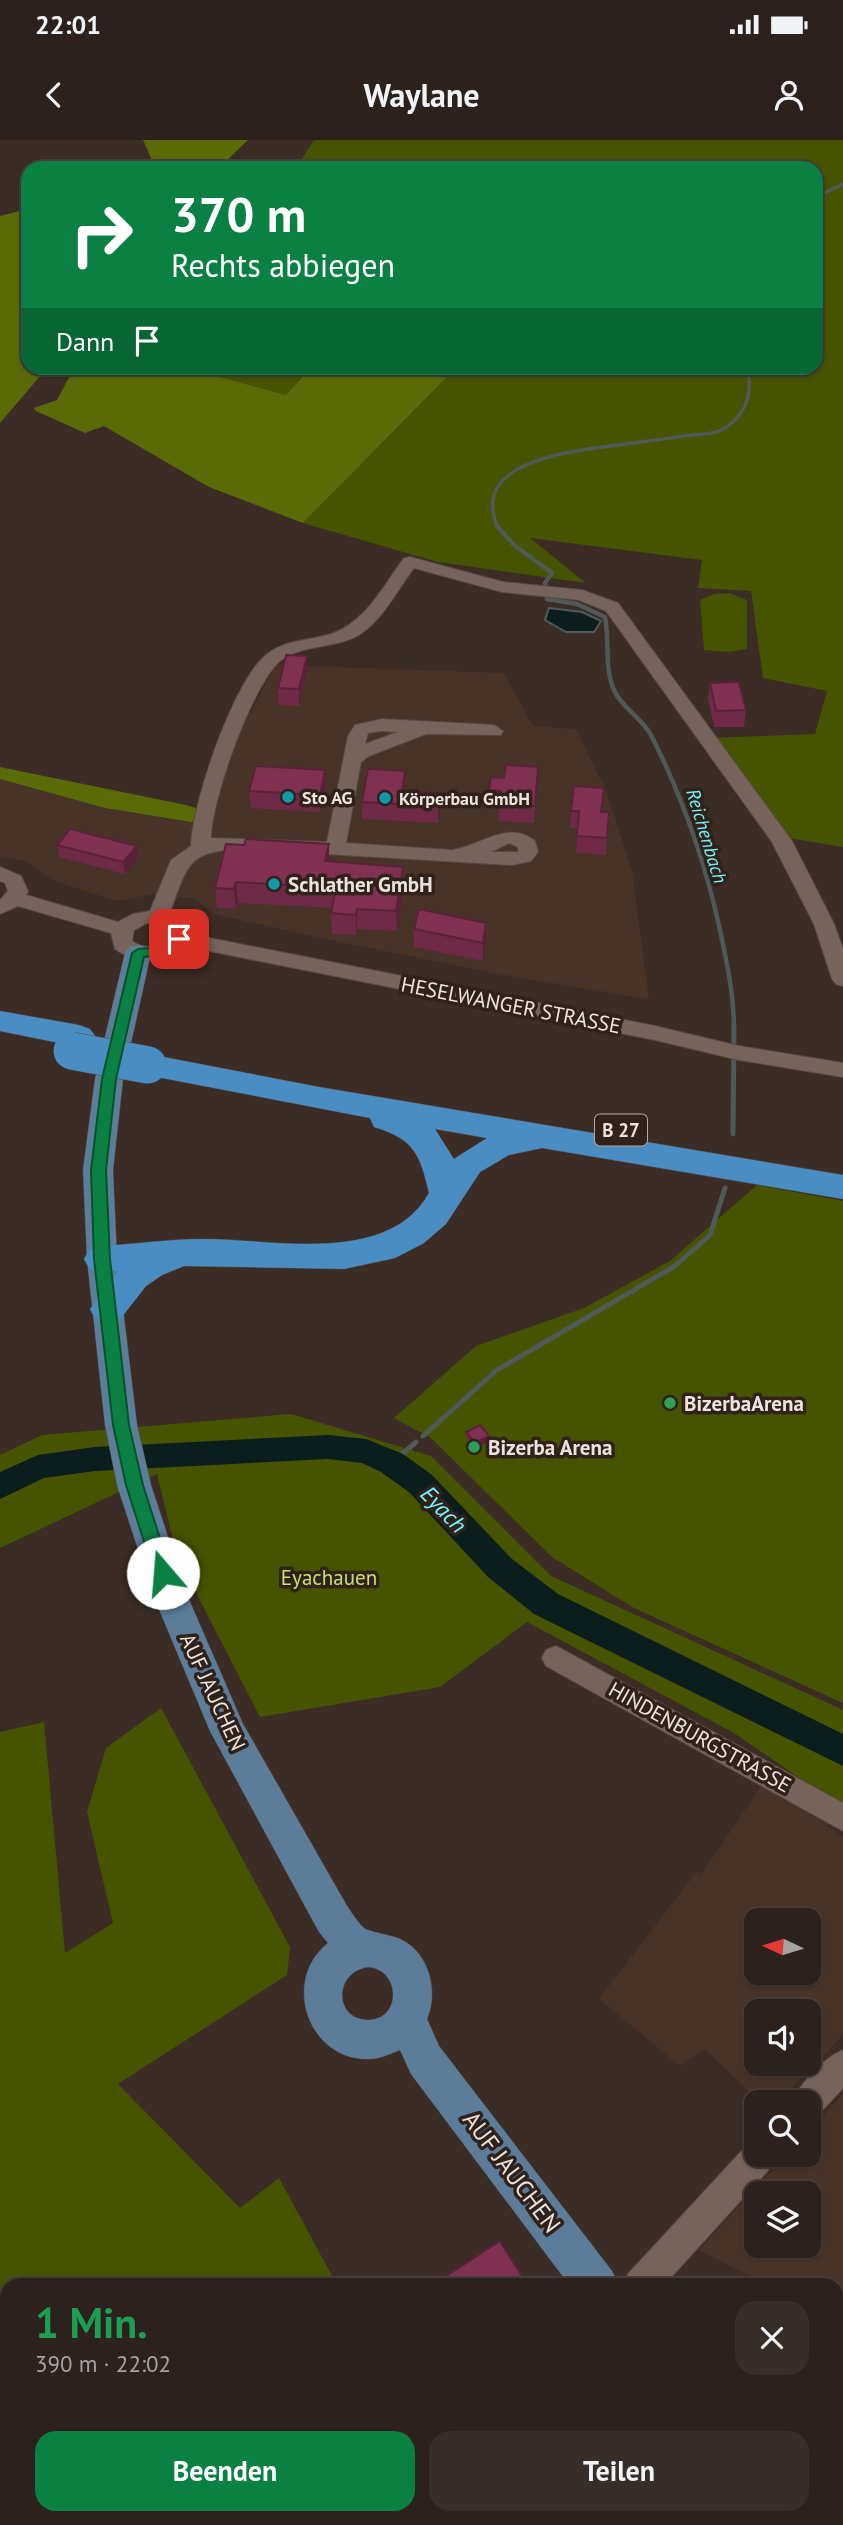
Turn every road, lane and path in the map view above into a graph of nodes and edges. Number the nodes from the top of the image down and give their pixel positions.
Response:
1 (494, 731) dead end
2 (201, 846) junction
3 (335, 850) junction
4 (447, 856) dead end
5 (0, 873) edge
6 (8, 903) edge
7 (158, 917) junction
8 (179, 939) junction
9 (130, 942) junction
10 (843, 979) edge
11 (0, 1013) edge
12 (0, 1021) edge
13 (47, 1030) junction
14 (0, 1038) edge
15 (76, 1044) junction
16 (150, 1056) junction
17 (843, 1070) edge
18 (319, 1098) junction
19 (542, 1136) junction
20 (831, 1174) edge
21 (446, 1193) junction
22 (202, 1252) junction
23 (102, 1259) junction
24 (108, 1309) junction
25 (556, 1658) dead end
26 (843, 1818) edge
27 (346, 1958) junction
28 (398, 2027) junction
29 (843, 2065) edge
30 (820, 2090) edge
31 (749, 2167) edge
32 (591, 2278) edge
33 (647, 2278) edge

1 - 3 street
2 - 3 street
2 - 7 street
2 - 10 street
3 - 4 street
5 - 6 street
6 - 9 street
7 - 8 street
7 - 9 street
8 - 9 street
8 - 17 street, HESELWANGER STRASSE
9 - 23 main road, AUF JAUCHEN
11 - 13 highway
12 - 13 highway, B 27
13 - 15 highway, B 27
14 - 15 highway, B 27
15 - 16 highway, B 27, bridge
16 - 18 highway, B 27
16 - 20 highway, B 27
18 - 19 highway, B 27
18 - 21 highway
19 - 20 highway, B 27
19 - 21 highway
21 - 22 highway
22 - 23 highway
22 - 24 highway
23 - 24 main road, AUF JAUCHEN
24 - 27 main road, AUF JAUCHEN
25 - 26 street, HINDENBURGSTRASSE
27 - 28 main road
27 - 28 main road
28 - 32 main road, AUF JAUCHEN
29 - 30 street
31 - 33 street

